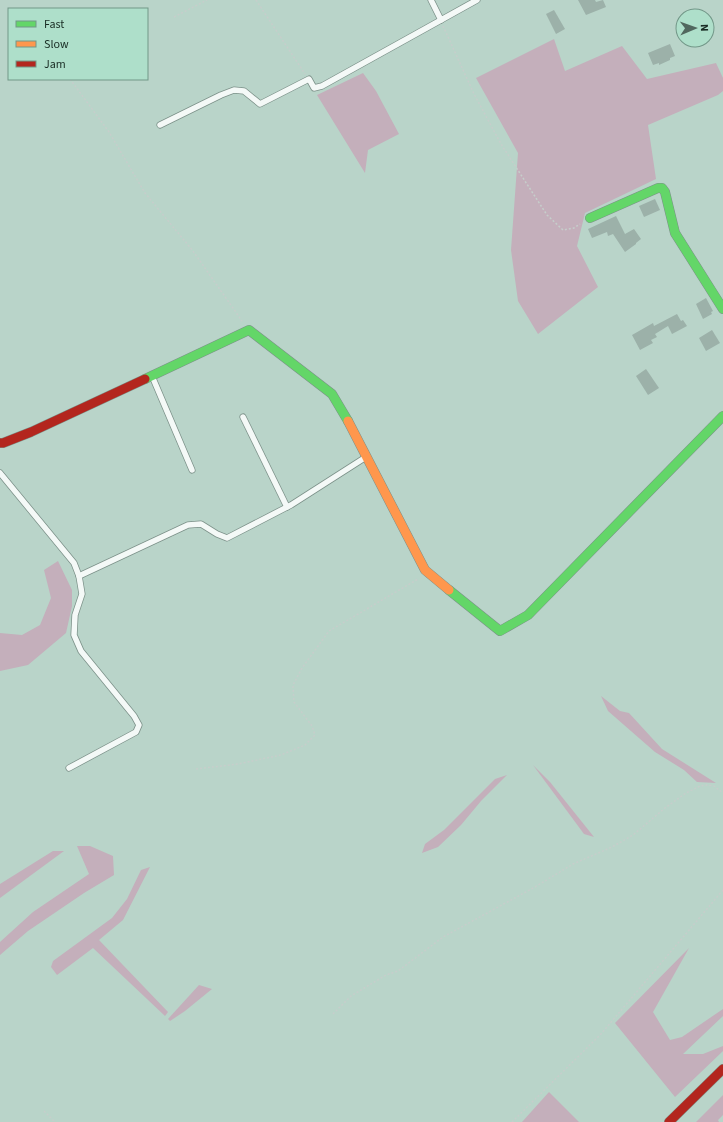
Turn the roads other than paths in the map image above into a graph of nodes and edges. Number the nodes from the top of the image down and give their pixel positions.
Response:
1 (431, 0) edge
2 (477, 0) edge
3 (441, 20) junction
4 (160, 125) dead end
5 (590, 218) road end
6 (723, 309) edge
7 (152, 376) junction
8 (723, 416) edge
9 (243, 417) dead end
10 (0, 443) edge
11 (367, 457) junction
12 (192, 470) dead end
13 (0, 473) edge
14 (287, 507) junction
15 (79, 576) junction
16 (69, 768) dead end
17 (723, 1069) edge
18 (669, 1122) edge

1 - 3 lane
2 - 3 lane
3 - 4 lane
5 - 6 street
7 - 10 street
7 - 11 street
7 - 12 lane
8 - 11 street
9 - 14 lane
11 - 14 lane
13 - 15 lane
14 - 15 lane
15 - 16 lane
17 - 18 street

